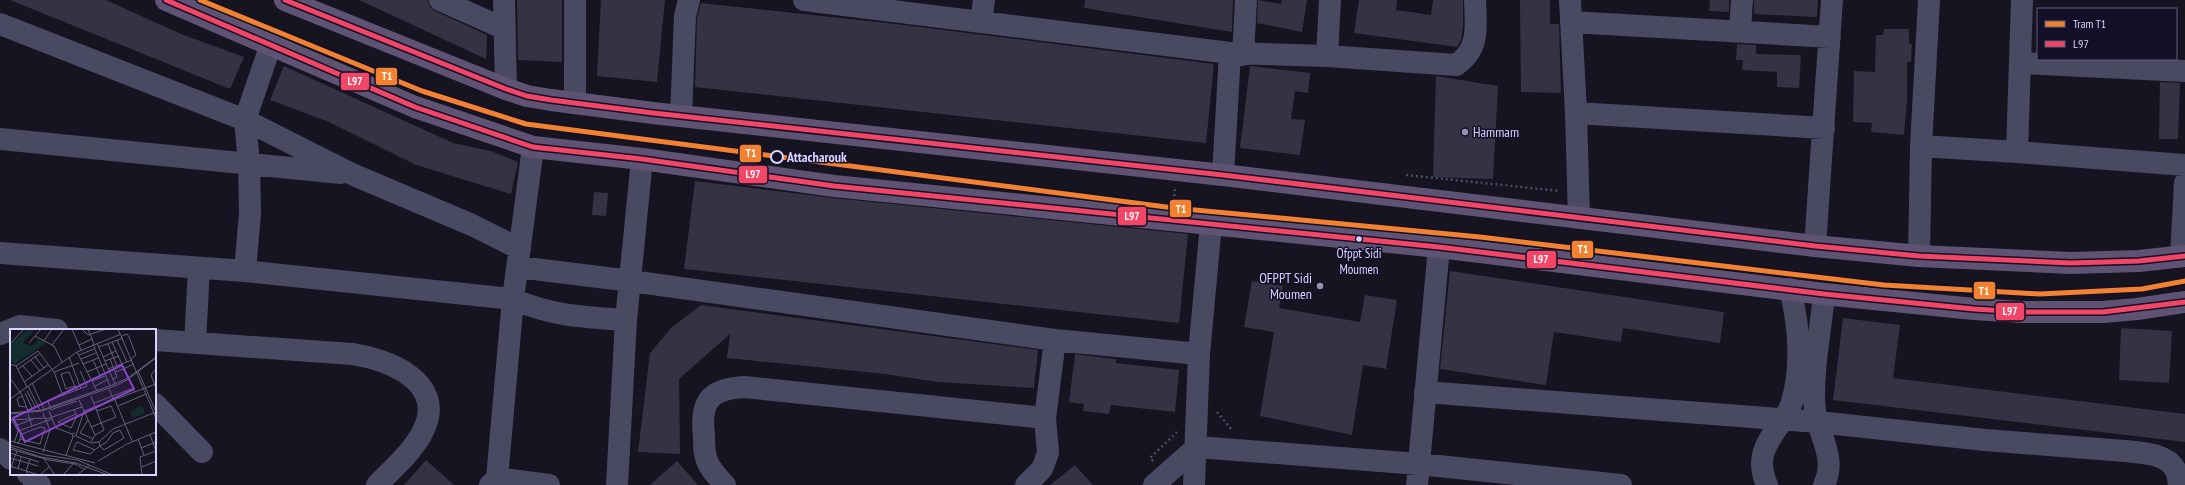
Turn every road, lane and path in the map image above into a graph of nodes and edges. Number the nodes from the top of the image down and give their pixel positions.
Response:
1 (166, 0) edge
2 (504, 0) edge
3 (575, 0) edge
4 (689, 0) edge
5 (804, 0) edge
6 (984, 0) edge
7 (1246, 0) edge
8 (1330, 0) edge
9 (1475, 0) edge
10 (1570, 0) edge
11 (1742, 0) edge
12 (1832, 0) edge
13 (1929, 0) edge
14 (2022, 0) edge
15 (289, 1) edge
16 (445, 1) edge
17 (981, 22) junction
18 (1571, 22) junction
19 (0, 24) edge
20 (505, 29) junction
21 (1740, 30) junction
22 (1830, 37) junction
23 (271, 44) junction
24 (1236, 54) junction
25 (1327, 56) junction
26 (2021, 63) junction
27 (2185, 71) edge
28 (506, 89) junction
29 (575, 103) junction
30 (1576, 113) junction
31 (681, 116) junction
32 (244, 120) junction
33 (1824, 128) junction
34 (0, 139) edge
35 (1921, 146) junction
36 (533, 147) junction
37 (2017, 152) junction
38 (642, 159) junction
39 (249, 164) junction
40 (2185, 165) edge
41 (354, 175) junction
42 (1223, 175) junction
43 (2185, 183) edge
44 (1579, 218) junction
45 (1211, 224) junction
46 (1814, 246) junction
47 (1439, 247) junction
48 (0, 253) edge
49 (1919, 256) junction
50 (2183, 256) edge
51 (519, 258) junction
52 (199, 268) junction
53 (245, 271) junction
54 (631, 281) junction
55 (1790, 289) junction
56 (1824, 294) junction
57 (513, 299) junction
58 (2185, 302) edge
59 (626, 320) junction
60 (12, 329) edge
61 (48, 329) edge
62 (10, 330) edge
63 (0, 334) edge
64 (156, 340) edge
65 (1055, 340) junction
66 (194, 343) junction
67 (1200, 354) junction
68 (1425, 392) junction
69 (156, 405) edge
70 (1216, 410) dead end
71 (1045, 418) junction
72 (1782, 420) junction
73 (1818, 422) junction
74 (1237, 433) dead end
75 (1197, 447) junction
76 (0, 449) edge
77 (202, 452) dead end
78 (10, 458) edge
79 (1419, 464) junction
80 (29, 475) edge
81 (493, 481) edge
82 (40, 485) edge
83 (377, 485) edge
84 (549, 485) edge
85 (617, 485) edge
86 (725, 485) edge
87 (1026, 485) edge
88 (1154, 485) edge
89 (1194, 485) edge
90 (1417, 485) edge
91 (1621, 485) edge
92 (1767, 485) edge
93 (1824, 485) edge
94 (2179, 485) edge

1 - 23 main road
2 - 20 street
3 - 29 street
4 - 31 street
5 - 17 street
6 - 17 street
7 - 24 street
8 - 25 street
9 - 25 street
10 - 18 street
11 - 21 street
12 - 22 street
13 - 35 street
14 - 26 street
15 - 28 main road
16 - 20 street
17 - 24 street
18 - 21 street
18 - 30 street
19 - 32 street
20 - 28 street
21 - 22 street
22 - 33 street
23 - 32 street
23 - 36 main road
24 - 25 street
24 - 42 street
26 - 27 street
26 - 37 street
28 - 29 main road
29 - 31 main road
30 - 33 street
30 - 44 street
31 - 42 main road
32 - 39 street
32 - 41 street
33 - 46 street
34 - 39 street
35 - 37 street
35 - 49 street
36 - 38 main road
36 - 51 street
37 - 40 street
38 - 45 main road
38 - 54 street
39 - 41 street
39 - 53 street
41 - 51 street
42 - 44 main road
43 - 50 street
44 - 46 main road
45 - 47 main road
45 - 67 street
46 - 49 main road
47 - 55 main road
47 - 68 street
48 - 52 street
49 - 50 main road
51 - 54 street
51 - 57 street
52 - 53 street
52 - 66 street
53 - 57 street
54 - 59 street
54 - 65 street
55 - 56 main road
55 - 72 street
56 - 58 main road
56 - 73 street
57 - 59 street
57 - 81 street
59 - 85 street
60 - 61 street
62 - 63 street
64 - 66 street
65 - 67 street
65 - 71 street
66 - 83 street
67 - 75 street
68 - 72 street
68 - 79 street
69 - 77 street
70 - 74 path
71 - 86 street
71 - 87 street
72 - 73 street
72 - 92 street
73 - 93 street
73 - 94 street
75 - 79 street
75 - 88 street
75 - 89 street
76 - 78 street
79 - 90 street
79 - 91 street
80 - 82 street
81 - 84 street

